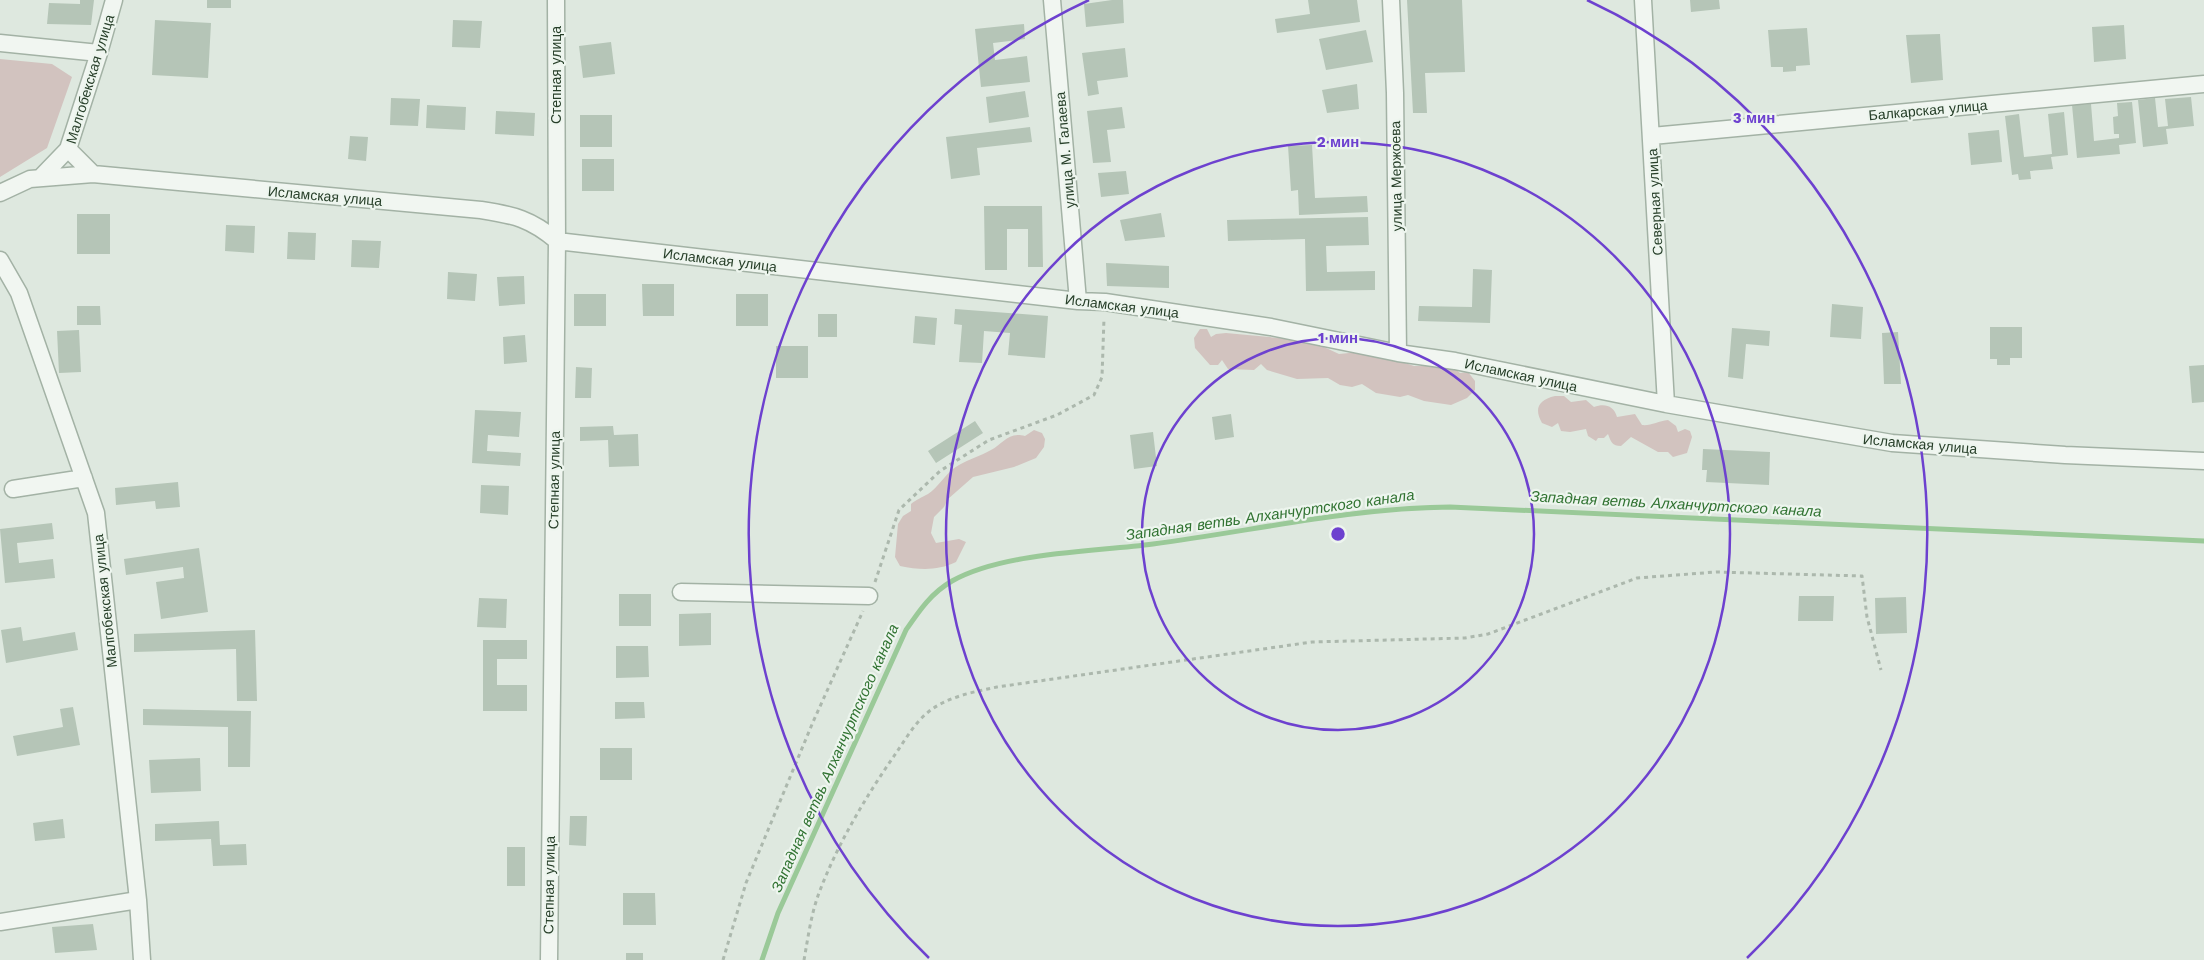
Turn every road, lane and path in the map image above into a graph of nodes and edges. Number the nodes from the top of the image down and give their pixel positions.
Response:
1 (114, 0) edge
2 (556, 0) edge
3 (1052, 0) edge
4 (1391, 0) edge
5 (1643, 0) edge
6 (0, 43) edge
7 (100, 53) junction
8 (2204, 84) edge
9 (1652, 136) junction
10 (68, 150) junction
11 (93, 174) junction
12 (41, 177) junction
13 (0, 193) edge
14 (557, 241) junction
15 (0, 260) edge
16 (1078, 301) junction
17 (1105, 302) junction
18 (1398, 353) junction
19 (1666, 404) junction
20 (2204, 461) edge
21 (84, 478) junction
22 (13, 489) dead end
23 (681, 592) dead end
24 (869, 596) junction
25 (1881, 670) dead end
26 (138, 900) junction
27 (0, 922) edge
28 (142, 960) edge
29 (549, 960) edge
30 (722, 960) edge
31 (804, 960) edge

1 - 7 street, Малгобекская улица
2 - 14 street, Степная улица
3 - 16 street, улица М. Галаева
4 - 18 street, улица Мержоева
5 - 9 street, Северная улица
6 - 7 street
7 - 10 street, Малгобекская улица
8 - 9 street, Балкарская улица
9 - 19 street, Северная улица
10 - 11 street
10 - 12 street, Малгобекская улица
11 - 12 street, Исламская улица
11 - 14 street, Исламская улица
12 - 13 street
14 - 16 street, Исламская улица
14 - 29 street, Степная улица
15 - 21 street, Малгобекская улица
16 - 17 street, Исламская улица
17 - 18 street, Исламская улица
17 - 24 path
18 - 19 street, Исламская улица
19 - 20 street, Исламская улица
21 - 22 street
21 - 26 street, Малгобекская улица
23 - 24 street
24 - 30 path
25 - 31 path
26 - 27 street
26 - 28 street, Малгобекская улица

